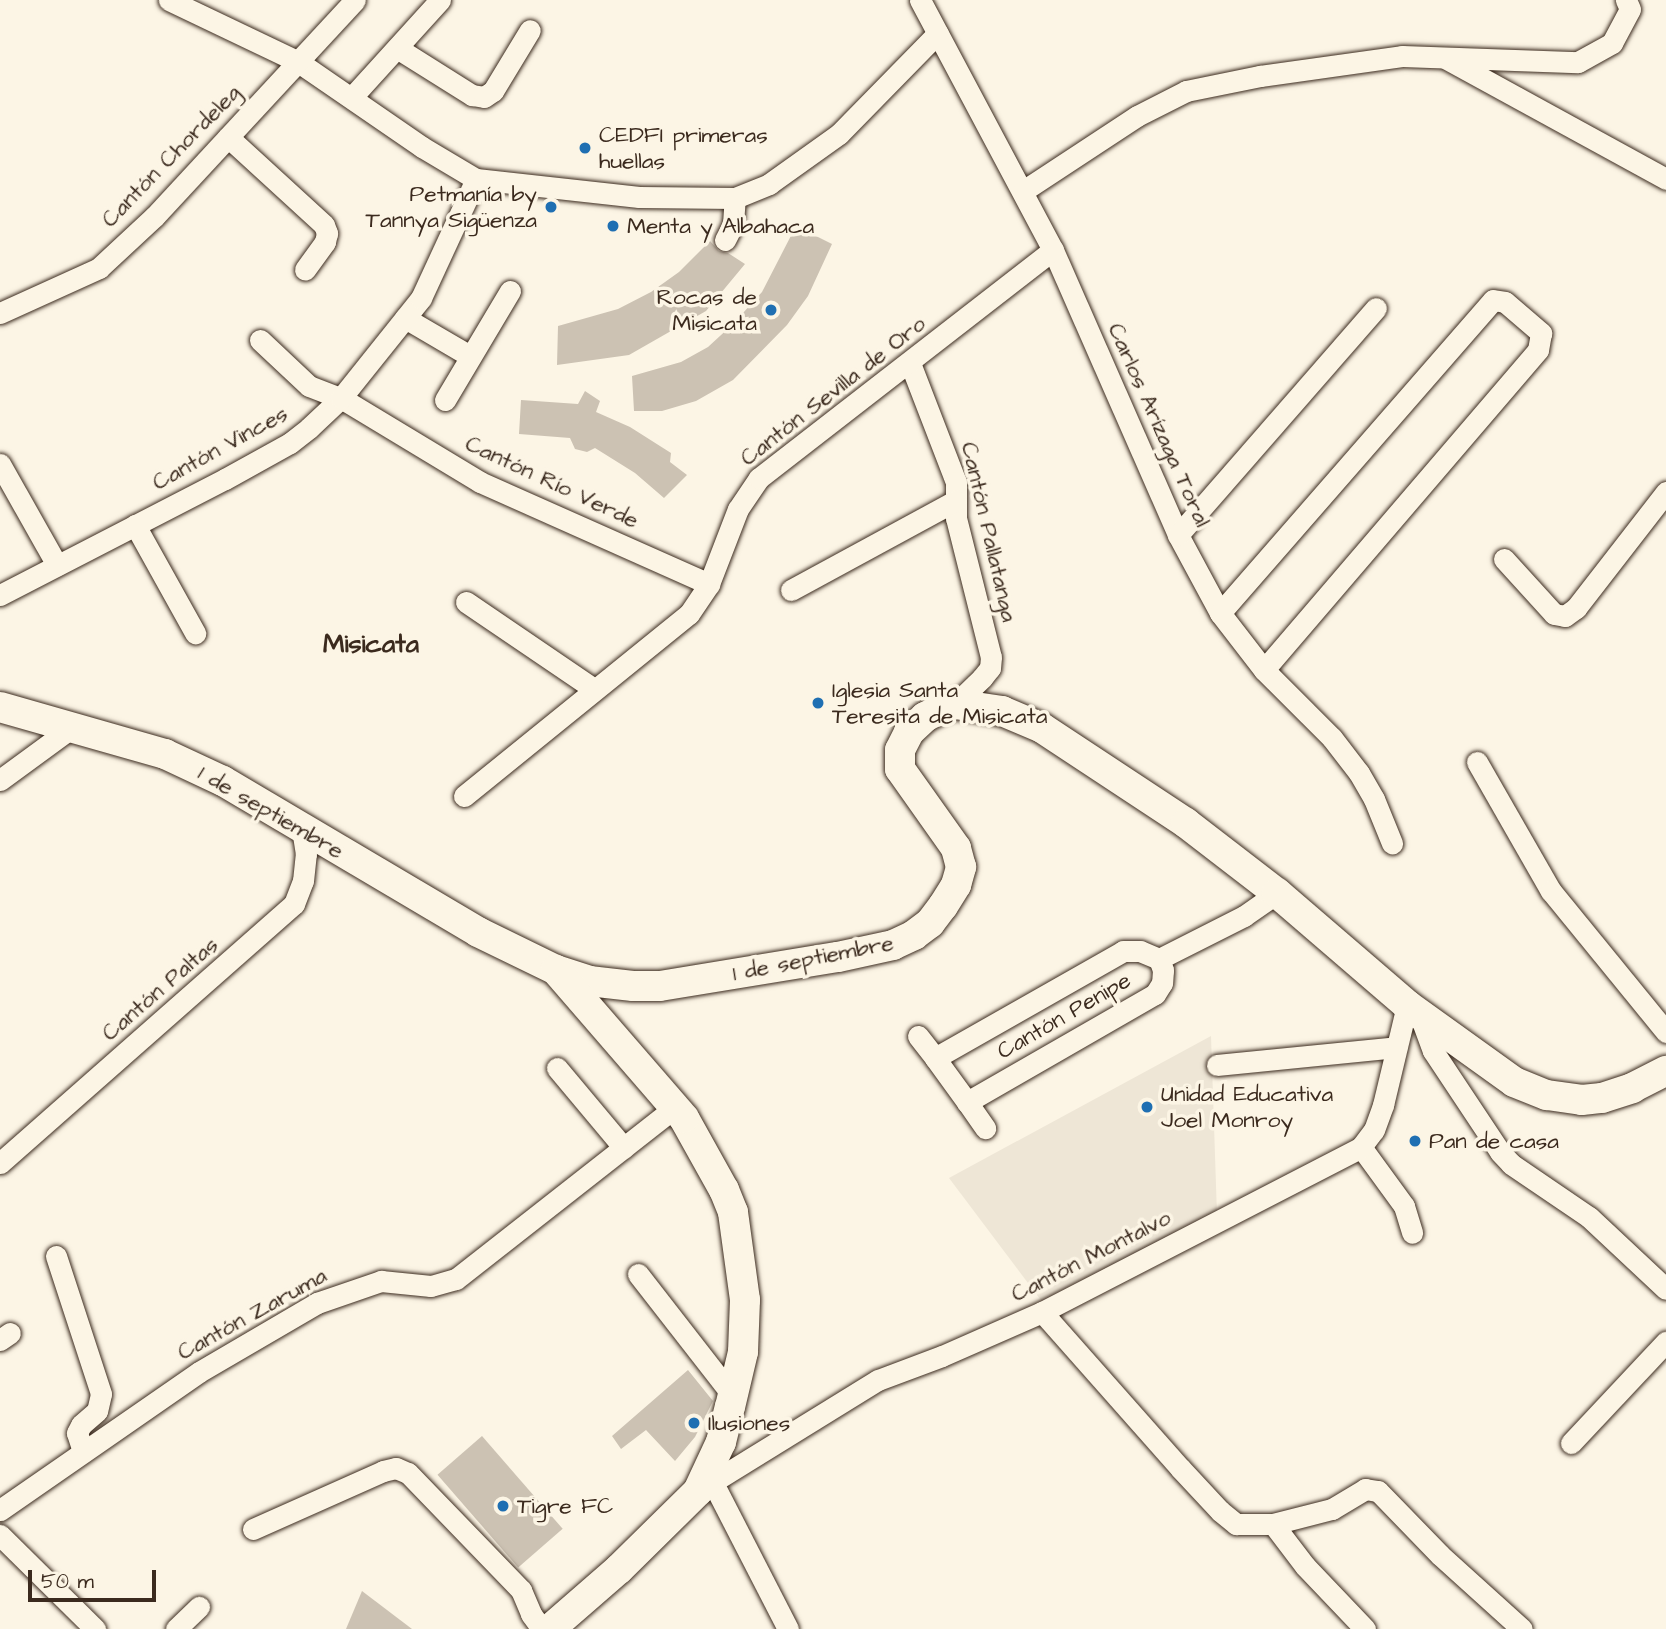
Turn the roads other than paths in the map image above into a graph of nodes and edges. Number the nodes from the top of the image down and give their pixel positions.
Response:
1 (169, 0) edge
2 (355, 0) edge
3 (440, 0) edge
4 (920, 0) edge
5 (1626, 0) edge
6 (530, 30) dead end
7 (938, 33) junction
8 (397, 48) junction
9 (1443, 57) junction
10 (297, 61) junction
11 (352, 97) junction
12 (228, 137) junction
13 (476, 179) junction
14 (1666, 179) edge
15 (1024, 191) junction
16 (735, 198) junction
17 (725, 240) dead end
18 (1053, 250) junction
19 (305, 270) dead end
20 (510, 291) dead end
21 (1376, 308) dead end
22 (0, 313) edge
23 (405, 318) junction
24 (260, 340) dead end
25 (470, 356) junction
26 (910, 363) junction
27 (341, 398) junction
28 (445, 400) dead end
29 (0, 464) edge
30 (1666, 492) edge
31 (8, 500) edge
32 (955, 501) junction
33 (135, 525) junction
34 (1178, 536) junction
35 (1504, 559) dead end
36 (57, 565) junction
37 (709, 583) junction
38 (791, 590) dead end
39 (0, 595) edge
40 (466, 601) dead end
41 (1220, 613) junction
42 (195, 633) dead end
43 (1264, 670) junction
44 (594, 689) junction
45 (955, 704) junction
46 (0, 707) edge
47 (72, 728) junction
48 (1476, 762) dead end
49 (0, 780) edge
50 (464, 796) dead end
51 (302, 828) junction
52 (1392, 844) dead end
53 (1277, 894) junction
54 (1158, 959) junction
55 (556, 970) junction
56 (633, 986) junction
57 (1413, 1009) junction
58 (609, 1032) junction
59 (1666, 1032) edge
60 (918, 1036) dead end
61 (1396, 1047) junction
62 (935, 1058) junction
63 (1217, 1065) dead end
64 (558, 1068) dead end
65 (1666, 1070) edge
66 (967, 1102) junction
67 (675, 1107) junction
68 (985, 1128) dead end
69 (1361, 1147) junction
70 (624, 1148) junction
71 (0, 1163) edge
72 (1412, 1233) dead end
73 (56, 1256) dead end
74 (638, 1274) dead end
75 (1666, 1289) edge
76 (1042, 1312) junction
77 (1666, 1342) edge
78 (733, 1396) junction
79 (1571, 1443) dead end
80 (83, 1452) junction
81 (705, 1487) junction
82 (0, 1510) edge
83 (1273, 1524) junction
84 (253, 1529) dead end
85 (0, 1535) edge
86 (199, 1607) dead end
87 (95, 1629) edge
88 (176, 1629) edge
89 (542, 1629) edge
90 (550, 1629) edge
91 (788, 1629) edge
92 (1365, 1629) edge
93 (1522, 1629) edge

1 - 10 street
2 - 10 street, Cantón Chordeleg
3 - 8 street
4 - 7 street, Carlos Arízaga Toral
5 - 9 street
6 - 8 street
7 - 15 street, Carlos Arízaga Toral
7 - 16 street
8 - 11 street
9 - 14 street
9 - 15 street
10 - 11 street
10 - 12 street, Cantón Chordeleg
11 - 13 street
12 - 19 street
12 - 22 street, Cantón Chordeleg
13 - 16 street
13 - 23 street, Cantón Vinces
15 - 18 street, Carlos Arízaga Toral
16 - 17 street
18 - 26 street, Cantón Sevilla de Oro
18 - 34 street, Carlos Arízaga Toral
20 - 25 street
21 - 34 street
23 - 25 street
23 - 27 street, Cantón Vinces
24 - 27 street, Cantón Río Verde
25 - 28 street
26 - 32 street, Cantón Pallatanga
26 - 37 street, Cantón Sevilla de Oro
27 - 33 street, Cantón Vinces
27 - 37 street, Cantón Río Verde
29 - 31 street
30 - 35 street
31 - 36 street
32 - 38 street
32 - 45 street, Cantón Pallatanga
33 - 36 street, Cantón Vinces
33 - 42 street
34 - 41 street, Carlos Arízaga Toral
36 - 39 street, Cantón Vinces
37 - 44 street, Cantón Sevilla de Oro
40 - 44 street
41 - 43 street, Carlos Arízaga Toral
41 - 43 street
43 - 52 street, Carlos Arízaga Toral
44 - 50 street, Cantón Sevilla de Oro
45 - 53 street
45 - 56 street, 1 de septiembre
46 - 47 street, 1 de septiembre
47 - 49 street
47 - 51 street, 1 de septiembre
48 - 59 street
51 - 55 street, 1 de septiembre
51 - 71 street, Cantón Paltas
53 - 54 street
53 - 57 street
54 - 62 street, Cantón Penipe
54 - 66 street, Cantón Penipe
55 - 56 street, 1 de septiembre
55 - 58 street
56 - 58 street
57 - 61 street
57 - 65 street
57 - 75 street
58 - 67 street
60 - 62 street
61 - 63 street
61 - 69 street
62 - 66 street
64 - 70 street
66 - 68 street
67 - 70 street, Cantón Zaruma
67 - 78 street
69 - 72 street
69 - 76 street, Cantón Montalvo
70 - 80 street, Cantón Zaruma
73 - 80 street
74 - 78 street
76 - 81 street, Cantón Montalvo
76 - 83 street
77 - 79 street
78 - 81 street
80 - 82 street, Cantón Zaruma
81 - 90 street
81 - 91 street
83 - 92 street
83 - 93 street
84 - 89 street
85 - 87 street
86 - 88 street

